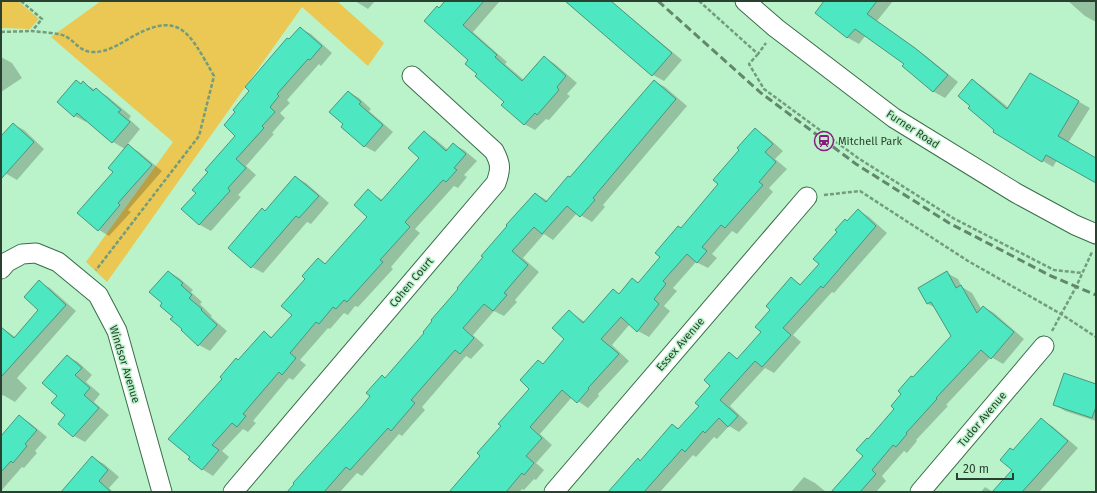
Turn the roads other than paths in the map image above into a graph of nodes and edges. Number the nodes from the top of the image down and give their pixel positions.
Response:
1 (745, 1) edge
2 (412, 76) dead end
3 (807, 197) road end
4 (1095, 242) edge
5 (4, 266) edge
6 (1044, 346) road end
7 (162, 492) edge
8 (233, 492) edge
9 (554, 492) edge
10 (920, 492) edge

1 - 4 street, Furner Road
2 - 8 street, Cohen Court
3 - 9 street, Essex Avenue
5 - 7 street, Windsor Avenue
6 - 10 street, Tudor Avenue

